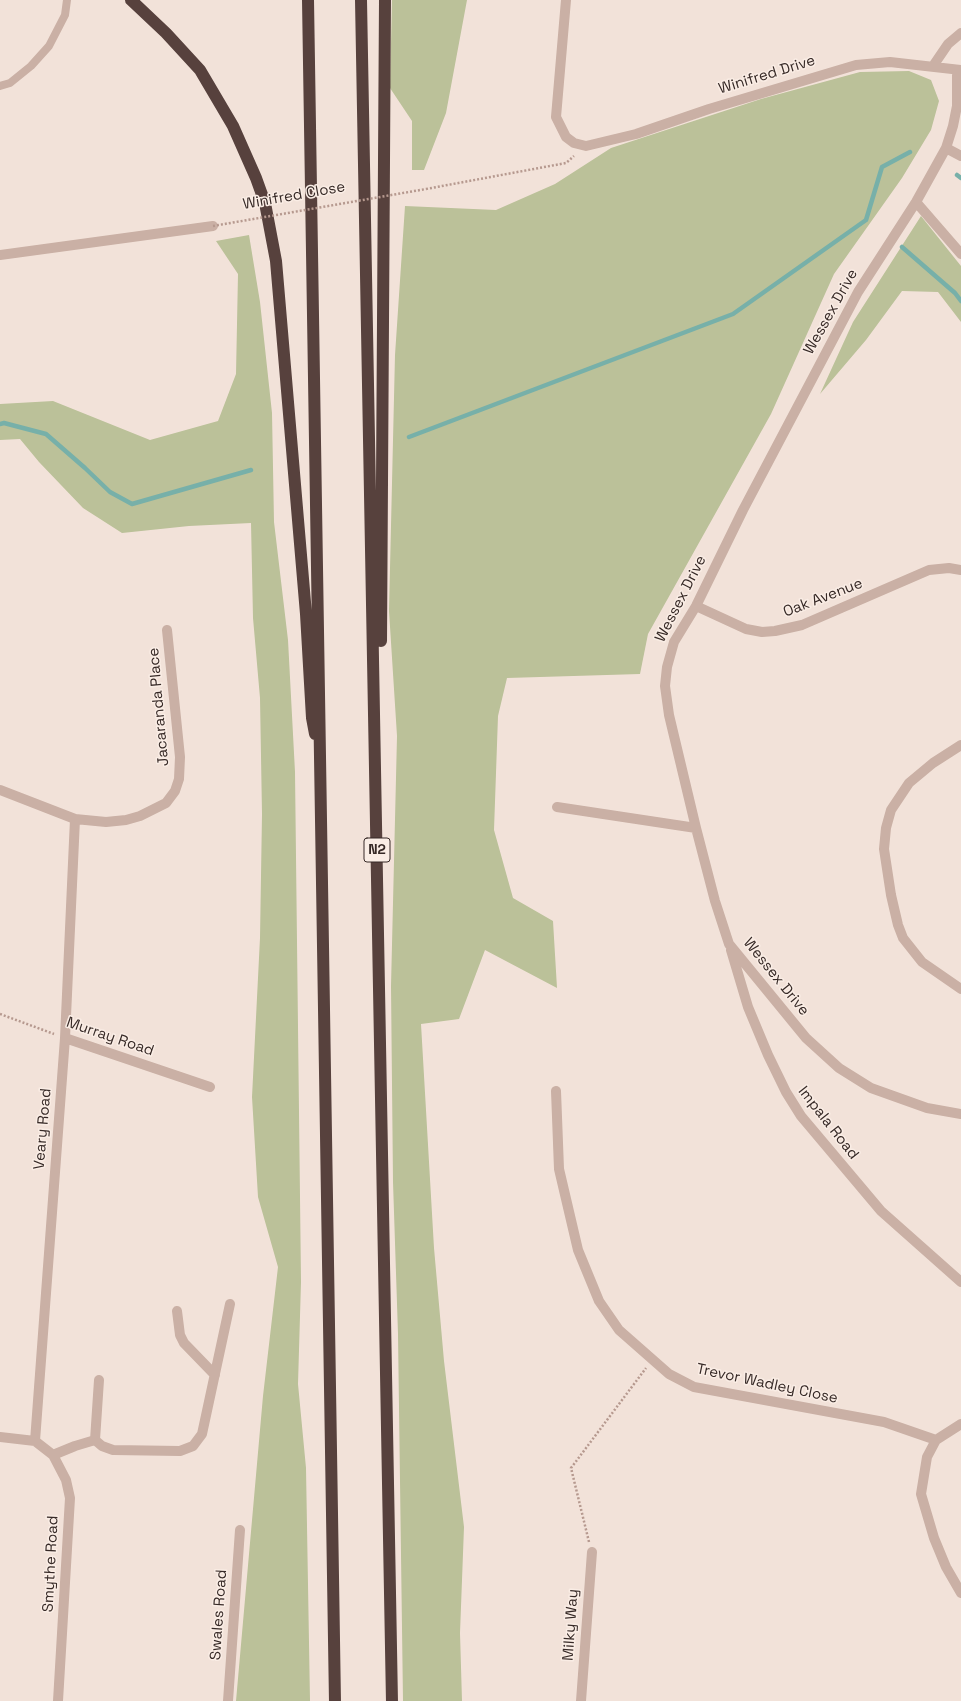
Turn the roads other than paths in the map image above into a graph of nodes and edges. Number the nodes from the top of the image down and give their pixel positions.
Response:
1 (67, 0) edge
2 (131, 0) edge
3 (308, 0) edge
4 (361, 0) edge
5 (385, 0) edge
6 (566, 0) edge
7 (961, 33) edge
8 (933, 66) junction
9 (959, 70) edge
10 (0, 86) edge
11 (946, 148) junction
12 (961, 156) edge
13 (916, 202) junction
14 (213, 226) road end
15 (961, 254) edge
16 (0, 255) edge
17 (961, 570) edge
18 (696, 606) junction
19 (167, 630) dead end
20 (375, 718) junction
21 (961, 745) edge
22 (321, 754) junction
23 (0, 790) edge
24 (557, 807) dead end
25 (75, 819) junction
26 (696, 828) junction
27 (729, 944) junction
28 (961, 989) edge
29 (65, 1038) junction
30 (210, 1087) dead end
31 (556, 1091) dead end
32 (961, 1114) edge
33 (961, 1282) edge
34 (230, 1304) dead end
35 (177, 1311) dead end
36 (215, 1375) junction
37 (99, 1380) dead end
38 (961, 1424) edge
39 (0, 1437) edge
40 (95, 1440) junction
41 (936, 1440) junction
42 (35, 1441) junction
43 (54, 1456) junction
44 (240, 1530) dead end
45 (592, 1552) road end
46 (961, 1592) edge
47 (58, 1701) edge
48 (228, 1701) edge
49 (335, 1701) edge
50 (392, 1701) edge
51 (581, 1701) edge

1 - 10 lane
2 - 22 highway
3 - 22 highway
4 - 20 highway, N2
5 - 20 highway
6 - 8 street, Winifred Drive
7 - 8 street
8 - 9 street, Winifred Drive
9 - 11 street, Wessex Drive
11 - 12 street
11 - 13 street, Wessex Drive
13 - 15 street
13 - 18 street, Wessex Drive
14 - 16 street
17 - 18 street, Oak Avenue
18 - 26 street, Wessex Drive
19 - 25 street, Jacaranda Place
20 - 50 highway, N2
21 - 28 street
22 - 49 highway
23 - 25 street
24 - 26 street
25 - 29 street, Veary Road
26 - 27 street, Wessex Drive
27 - 32 street, Wessex Drive
27 - 33 street, Impala Road
29 - 30 street, Murray Road
29 - 42 street, Veary Road
31 - 41 street, Trevor Wadley Close
34 - 36 street
35 - 36 street
36 - 40 street
37 - 40 street
38 - 41 street
39 - 42 street
40 - 43 street
41 - 46 street
42 - 43 street, Smythe Road
43 - 47 street, Smythe Road
44 - 48 street, Swales Road
45 - 51 street, Milky Way

